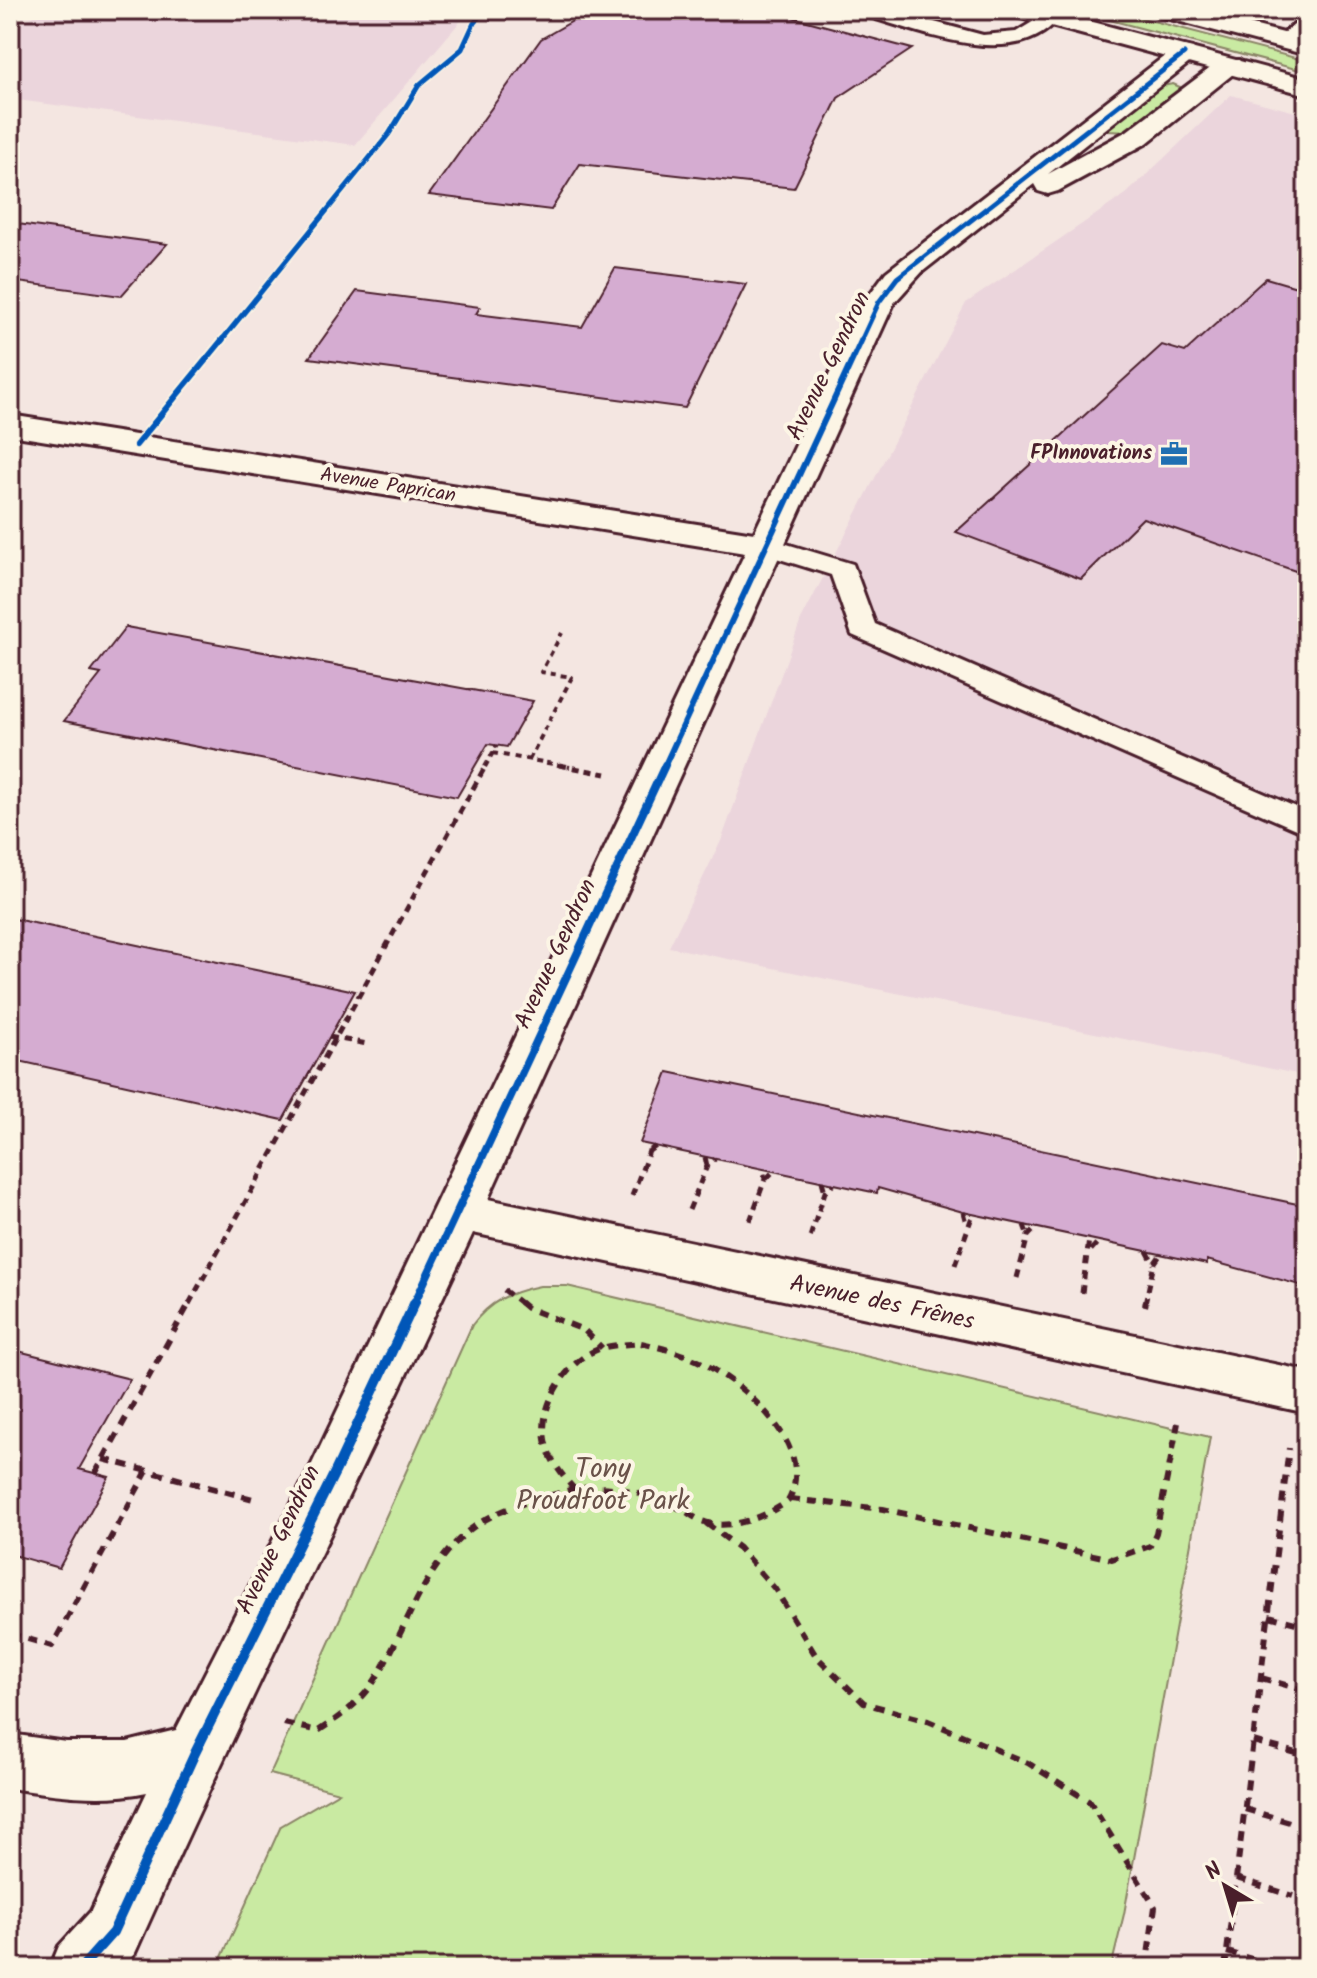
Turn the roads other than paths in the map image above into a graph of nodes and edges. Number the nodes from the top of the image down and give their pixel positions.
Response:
1 (866, 10) edge
2 (1019, 10) edge
3 (1164, 10) edge
4 (1049, 18) junction
5 (1301, 39) edge
6 (1184, 54) junction
7 (1230, 66) junction
8 (1307, 87) edge
9 (957, 233) junction
10 (10, 425) edge
11 (767, 546) junction
12 (1307, 824) edge
13 (458, 1211) junction
14 (1307, 1392) edge
15 (195, 1753) junction
16 (10, 1761) edge
17 (81, 1968) edge

1 - 4 lane
2 - 4 street
3 - 5 street
4 - 6 street
6 - 7 street
6 - 9 street, Avenue Gendron
7 - 8 street
7 - 9 street, Avenue Gendron
9 - 11 street, Avenue Gendron
10 - 11 street, Avenue Paprican
11 - 12 lane
11 - 13 street, Avenue Gendron
13 - 14 street, Avenue des Frênes
13 - 15 street, Avenue Gendron
15 - 16 street
15 - 17 street, Avenue Gendron

